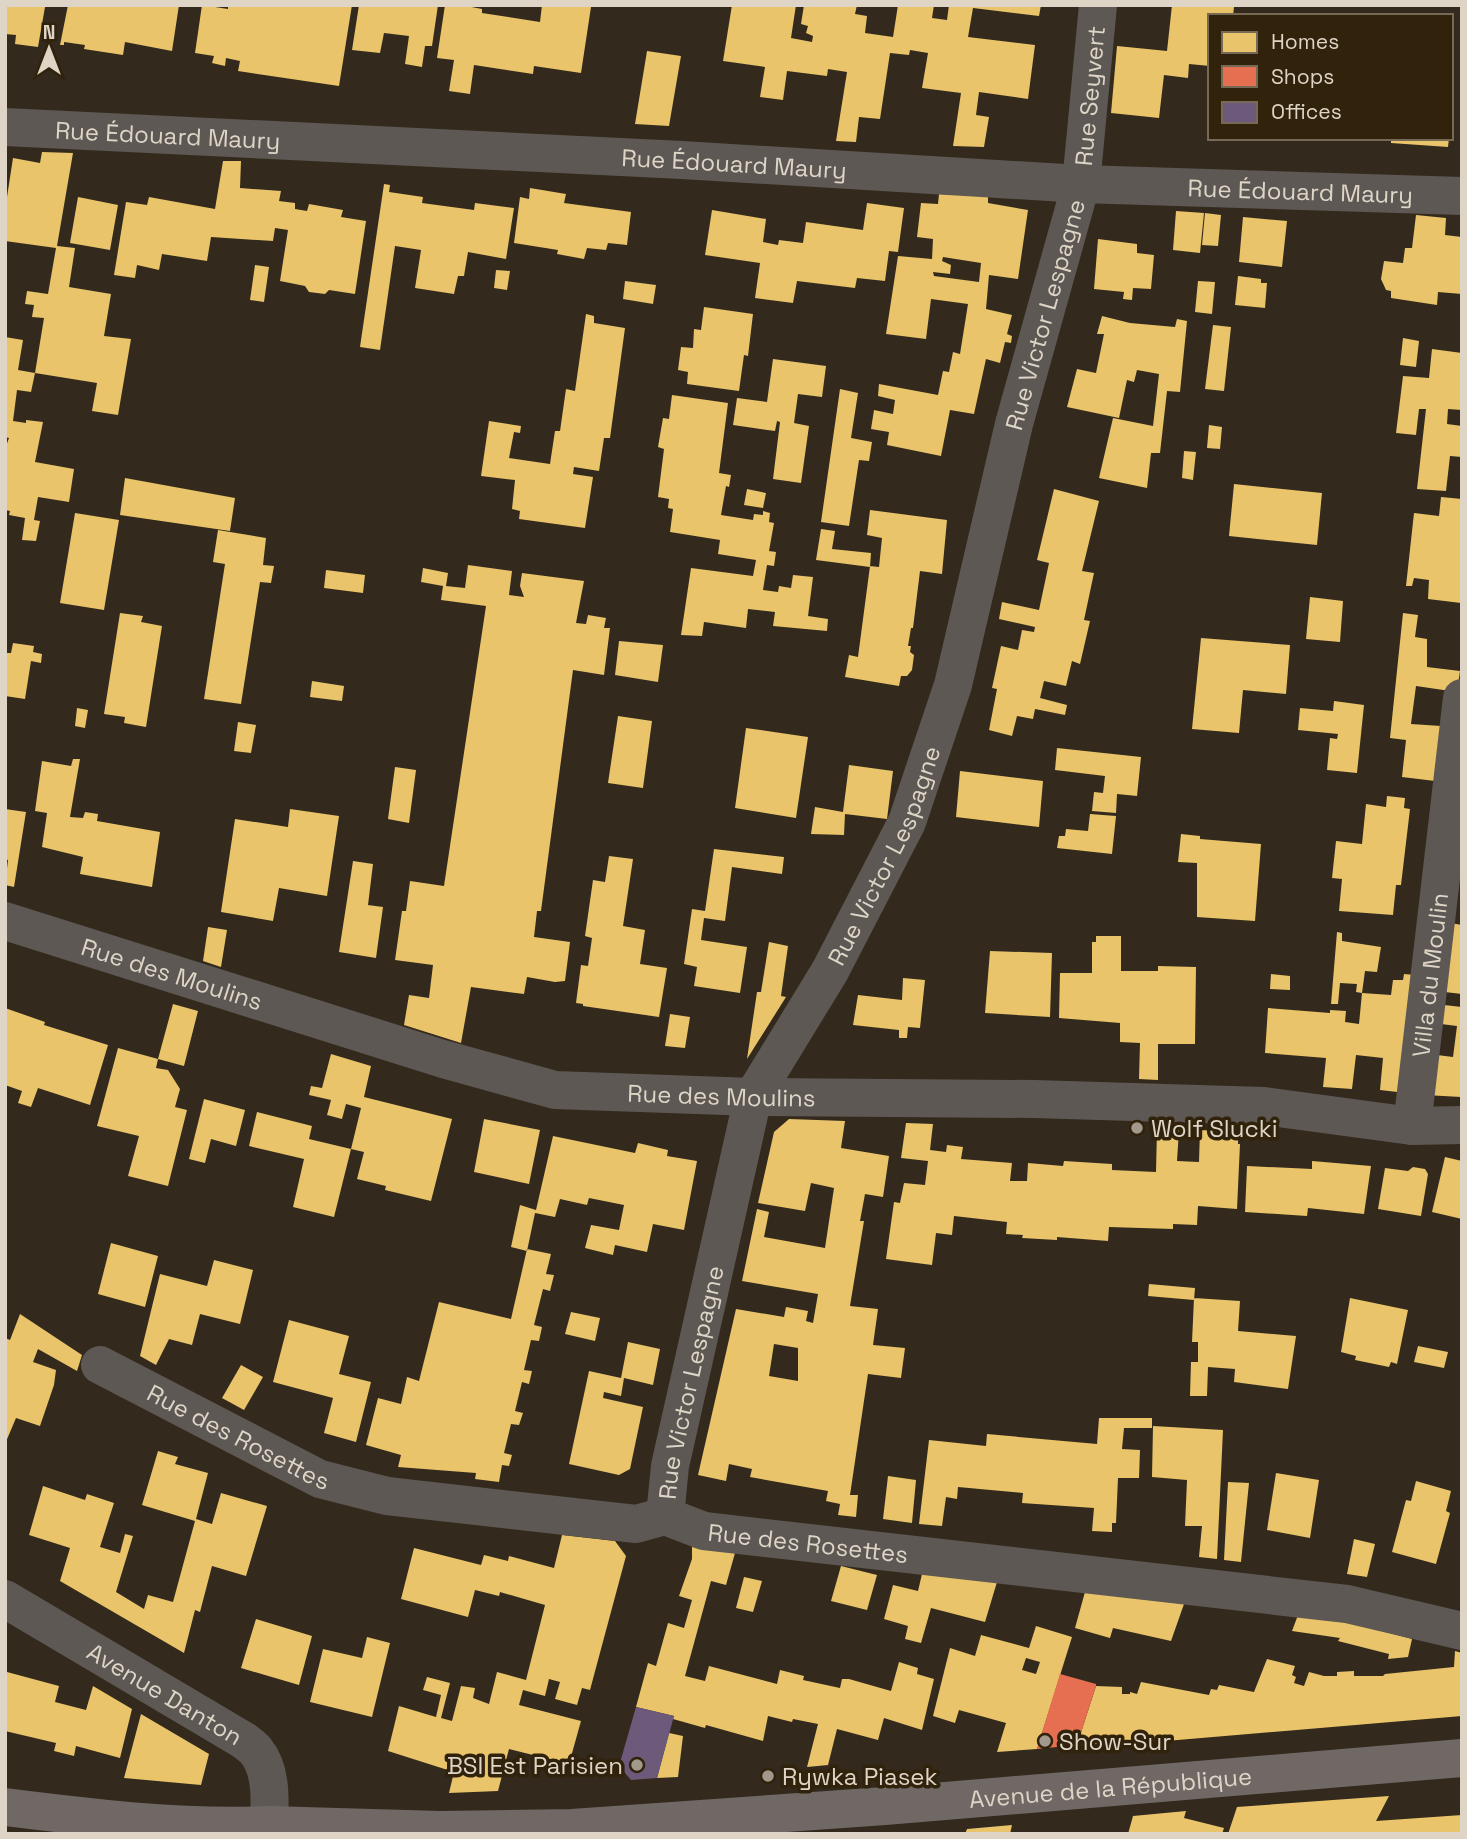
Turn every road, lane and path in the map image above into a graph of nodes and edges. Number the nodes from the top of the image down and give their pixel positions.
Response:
1 (1098, 5) edge
2 (5, 127) edge
3 (1081, 184) junction
4 (1462, 196) edge
5 (1462, 698) edge
6 (5, 921) edge
7 (753, 1097) junction
8 (1462, 1125) edge
9 (1412, 1126) junction
10 (100, 1365) dead end
11 (665, 1516) junction
12 (5, 1599) edge
13 (1462, 1631) edge
14 (1462, 1758) edge
15 (5, 1807) edge
16 (269, 1825) junction
17 (520, 1832) edge
18 (574, 1832) edge

1 - 3 street, Rue Seyvert
2 - 3 street, Rue Édouard Maury
3 - 4 street, Rue Édouard Maury
3 - 7 street, Rue Victor Lespagne
5 - 9 street, Villa du Moulin
6 - 7 street, Rue des Moulins
7 - 9 street, Rue des Moulins
7 - 11 street, Rue Victor Lespagne
8 - 9 street, Rue des Moulins
10 - 11 street, Rue des Rosettes
11 - 13 street, Rue des Rosettes
12 - 16 street, Avenue Danton
14 - 18 main road, Avenue de la République
15 - 16 main road, Avenue de la République
16 - 17 main road, Avenue de la République
17 - 18 main road, Avenue de la République

